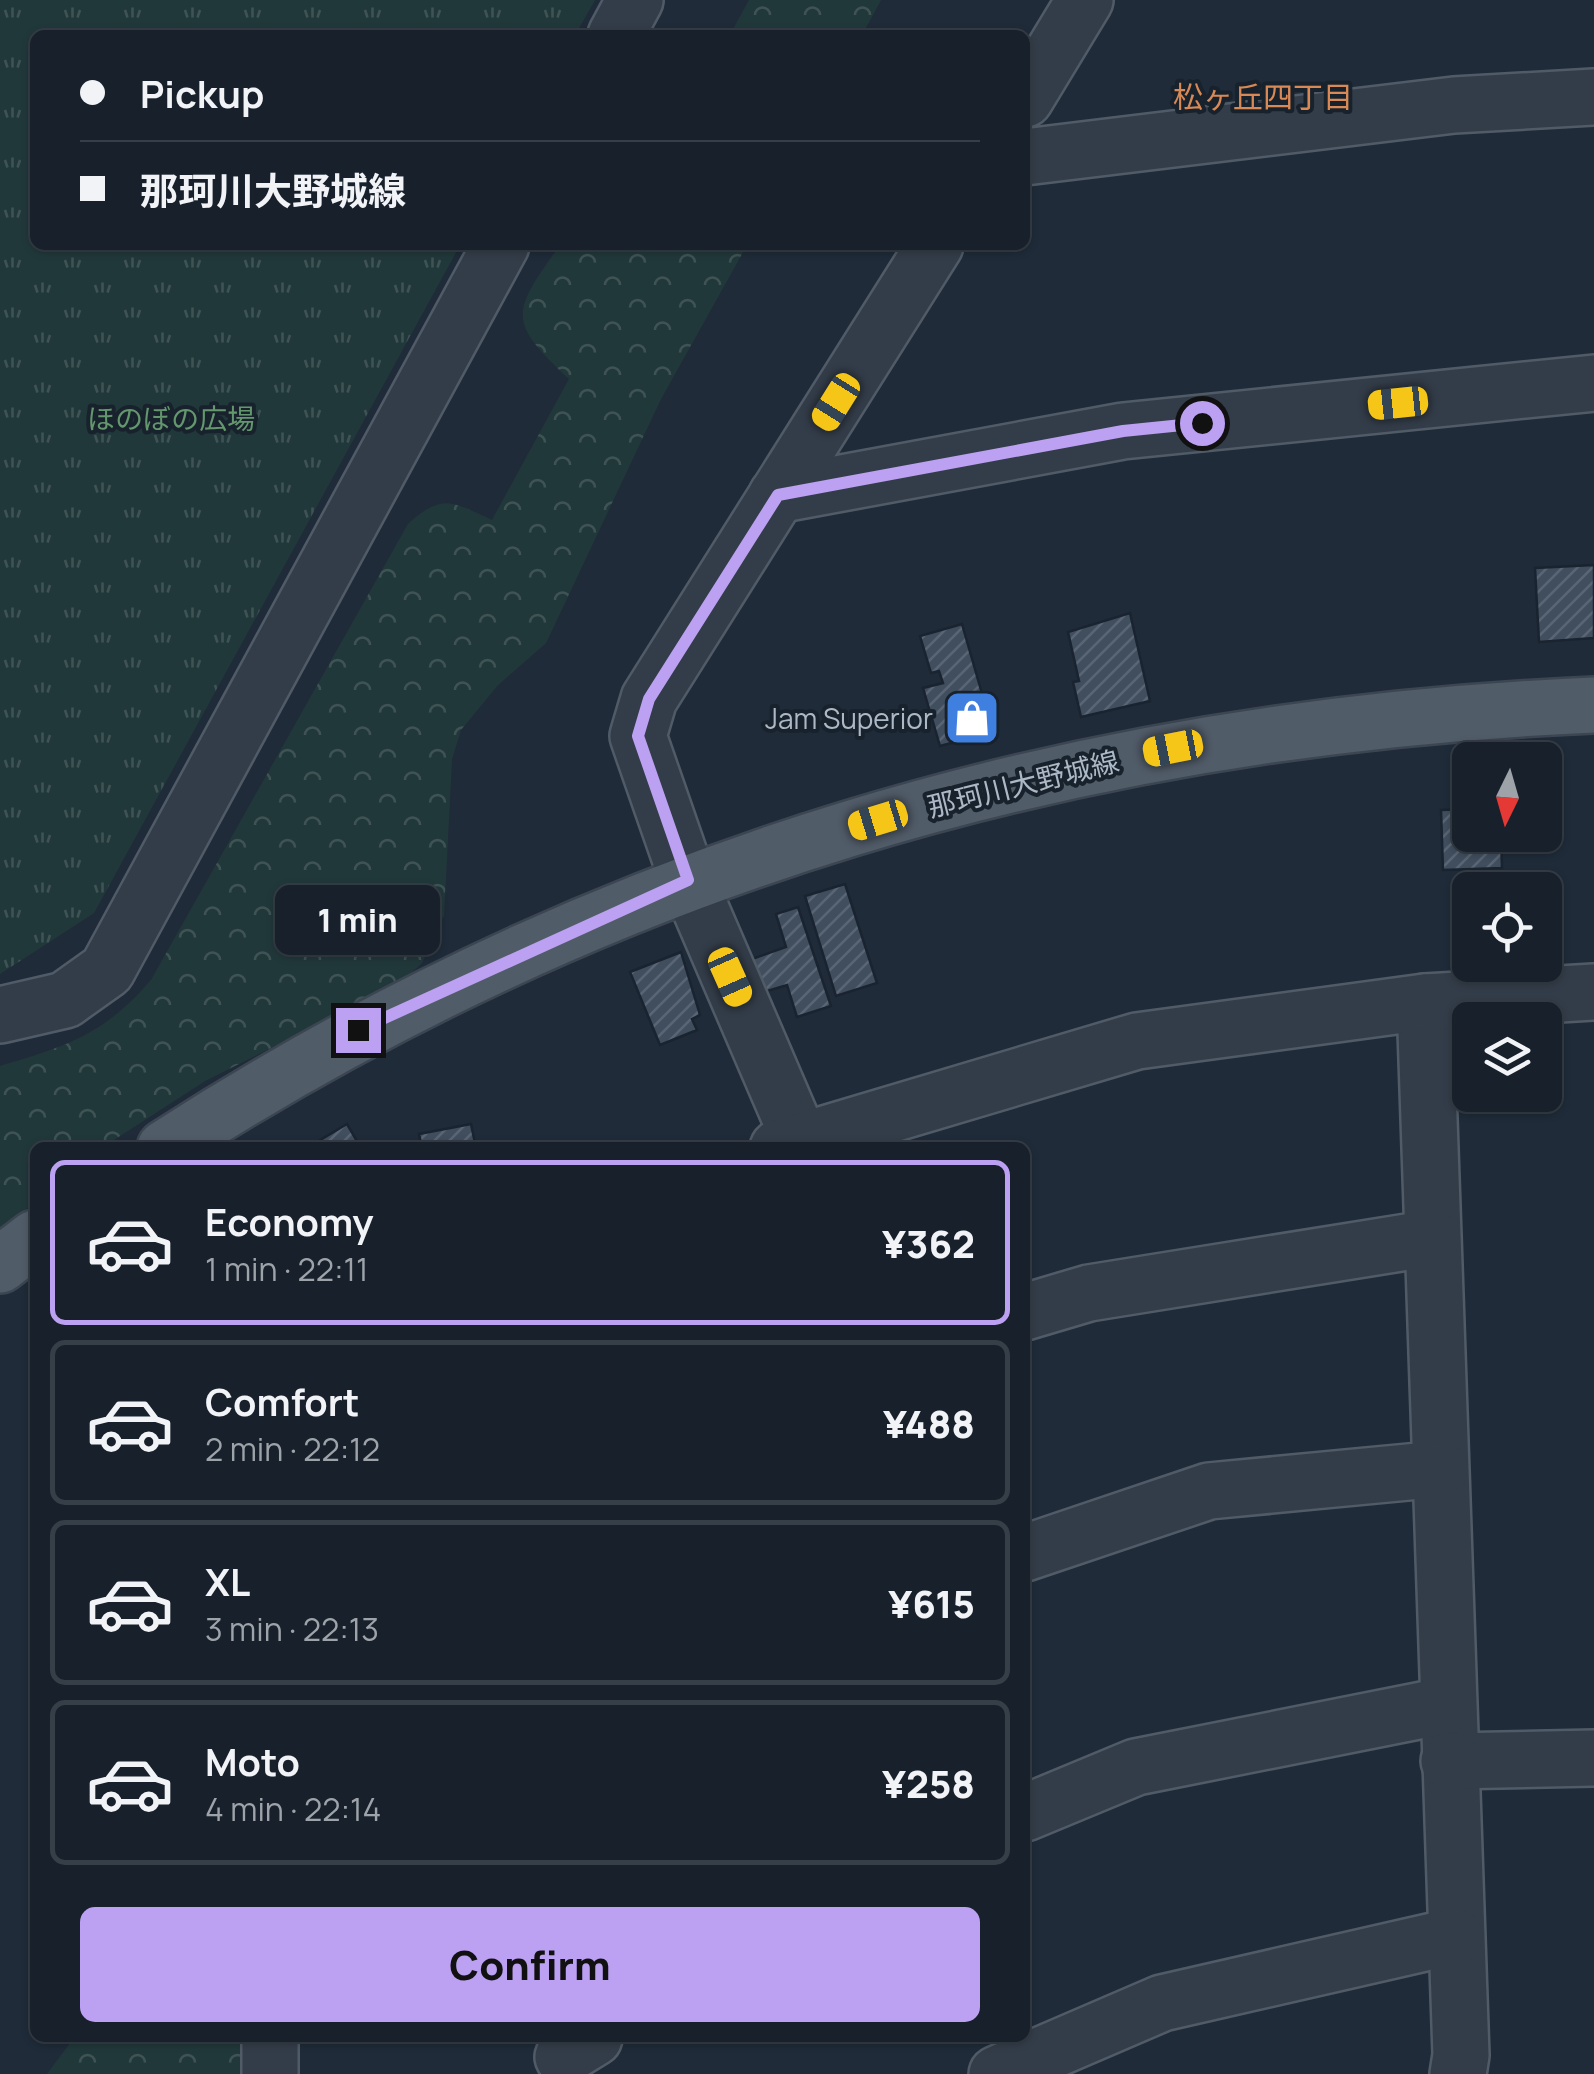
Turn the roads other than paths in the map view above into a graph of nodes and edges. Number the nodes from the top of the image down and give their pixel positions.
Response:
1 (635, 0) edge
2 (1085, 0) edge
3 (619, 30) edge
4 (1030, 92) edge
5 (1594, 98) edge
6 (1030, 157) edge
7 (497, 250) edge
8 (932, 250) edge
9 (1594, 384) edge
10 (778, 495) junction
11 (1594, 704) edge
12 (688, 880) junction
13 (1594, 992) edge
14 (1425, 1002) junction
15 (0, 1015) edge
16 (175, 1142) edge
17 (788, 1142) edge
18 (1432, 1238) junction
19 (30, 1242) edge
20 (0, 1264) edge
21 (1030, 1310) edge
22 (1440, 1468) junction
23 (1030, 1551) edge
24 (1448, 1705) junction
25 (1594, 1758) edge
26 (1450, 1761) junction
27 (1030, 1811) edge
28 (1455, 1936) junction
29 (270, 2042) edge
30 (270, 2074) edge
31 (998, 2074) edge
32 (1458, 2074) edge

1 - 3 street
2 - 4 street
5 - 6 street
7 - 15 street
8 - 10 street
9 - 10 street
10 - 12 street
11 - 12 main road, 那珂川大野城線
12 - 16 main road, 那珂川大野城線
12 - 17 street
13 - 14 street
14 - 17 street
14 - 18 street
18 - 21 street
18 - 22 street
19 - 20 main road
22 - 23 street
22 - 24 street
24 - 26 street
24 - 27 street
25 - 26 street
26 - 28 street
28 - 31 street
28 - 32 street
29 - 30 street

